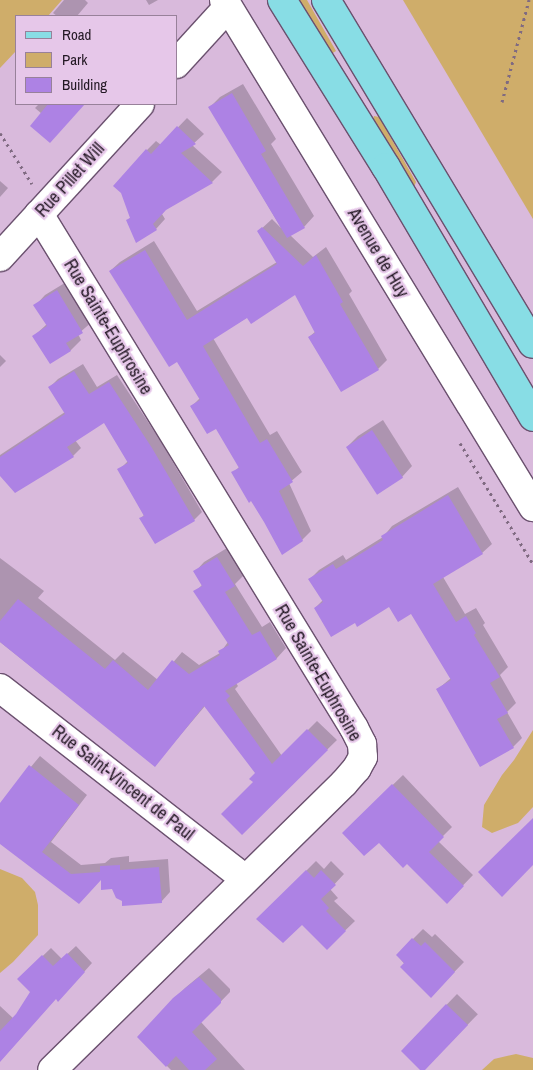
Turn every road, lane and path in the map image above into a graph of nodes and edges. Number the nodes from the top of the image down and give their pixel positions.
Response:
1 (282, 0) edge
2 (326, 0) edge
3 (529, 0) edge
4 (226, 4) edge
5 (178, 62) edge
6 (502, 102) dead end
7 (139, 105) edge
8 (0, 134) edge
9 (43, 210) junction
10 (0, 257) edge
11 (533, 344) edge
12 (533, 417) edge
13 (533, 507) edge
14 (0, 688) edge
15 (245, 879) junction
16 (52, 1070) edge

1 - 12 main road
2 - 11 main road
3 - 6 path
4 - 5 street
4 - 13 street, Avenue de Huy
7 - 9 street, Rue Pillet Will
8 - 9 path
9 - 10 street, Rue Pillet Will
9 - 15 street, Rue Sainte-Euphrosine
14 - 15 street, Rue Saint-Vincent de Paul
15 - 16 street, Rue Sainte-Euphrosine

